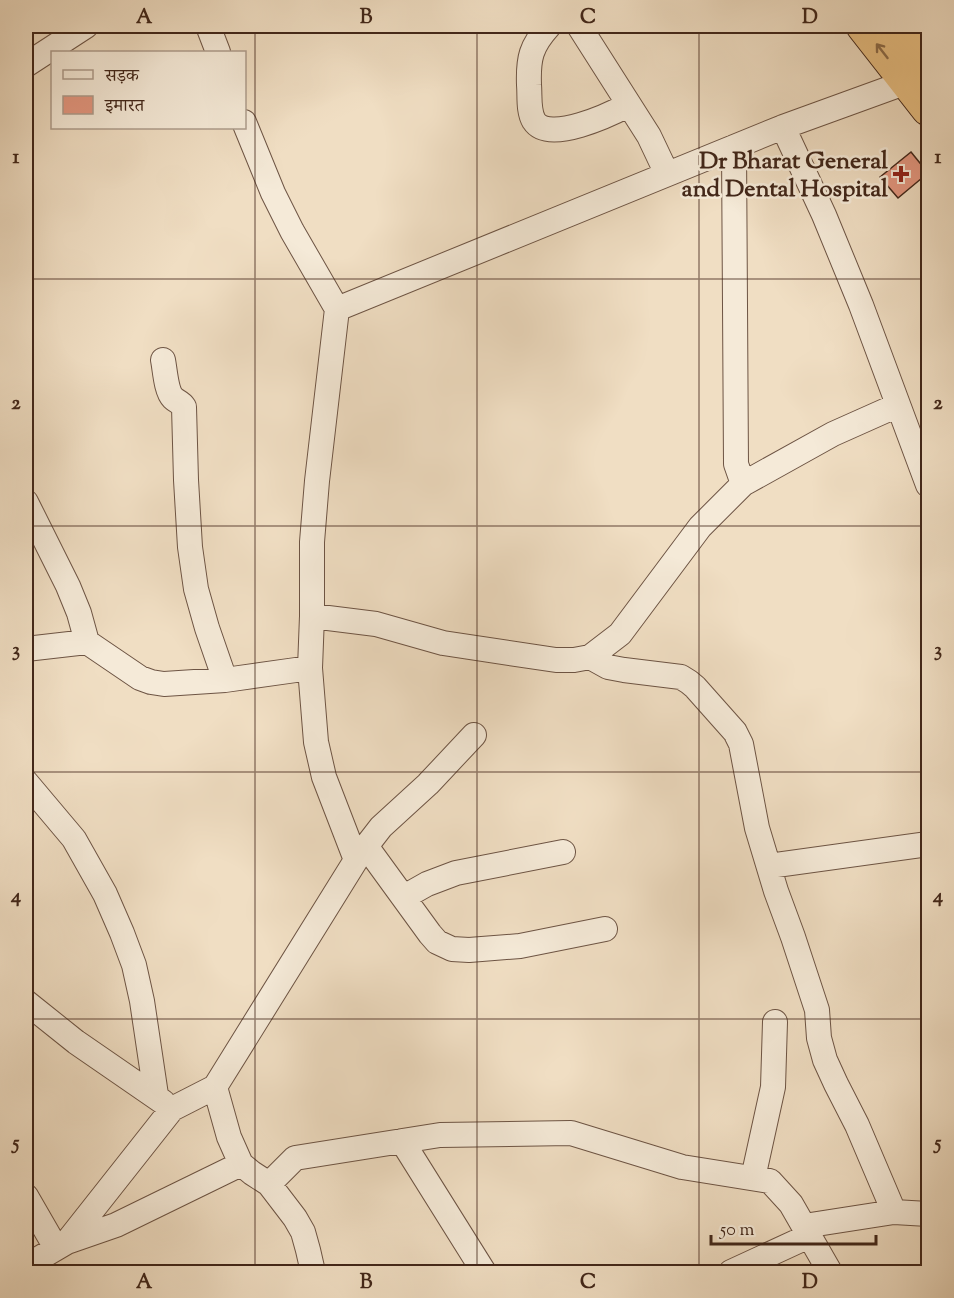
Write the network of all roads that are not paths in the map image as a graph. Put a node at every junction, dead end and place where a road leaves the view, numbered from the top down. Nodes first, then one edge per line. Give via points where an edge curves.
1 (86, 26) edge
2 (208, 26) edge
3 (549, 26) edge
4 (579, 26) edge
5 (862, 26) edge
6 (898, 26) edge
7 (218, 51) edge
8 (26, 65) edge
9 (917, 74) edge
10 (628, 105) junction
11 (928, 109) edge
12 (246, 127) edge
13 (783, 127) junction
14 (734, 147) junction
15 (667, 174) junction
16 (337, 309) junction
17 (163, 360) dead end
18 (898, 405) junction
19 (920, 437) edge
20 (743, 484) junction
21 (928, 484) edge
22 (26, 502) edge
23 (312, 616) junction
24 (87, 642) junction
25 (26, 649) edge
26 (590, 657) junction
27 (310, 668) junction
28 (225, 680) junction
29 (474, 735) dead end
30 (26, 782) edge
31 (928, 844) edge
32 (563, 852) dead end
33 (361, 853) junction
34 (769, 866) junction
35 (404, 897) junction
36 (605, 929) dead end
37 (26, 1002) edge
38 (775, 1022) dead end
39 (215, 1087) junction
40 (164, 1102) junction
41 (402, 1141) junction
42 (241, 1164) junction
43 (753, 1178) junction
44 (269, 1184) junction
45 (26, 1196) edge
46 (894, 1212) junction
47 (928, 1214) edge
48 (807, 1231) junction
49 (62, 1245) junction
50 (26, 1266) edge
51 (313, 1272) edge
52 (484, 1272) edge
53 (731, 1272) edge
54 (830, 1272) edge

1 - 8 street
2 - 7 street
3 - 10 street via 539,36 530,58 530,107 538,125 562,130 609,116
4 - 10 street
9 -> 5 highway
6 - 9 highway
9 - 11 highway
9 - 13 street
10 - 15 street via 649,136
12 - 16 street via 287,222
13 - 14 street
13 - 18 street via 824,215
14 - 15 street
14 - 20 street via 736,464
15 - 16 street
16 - 23 street via 312,542
17 - 28 street via 169,392 184,407 190,547 196,589
18 - 19 street
18 - 20 street via 833,434
19 - 21 street
20 - 26 street via 700,527 620,634
22 - 24 street via 70,592
23 - 26 street via 376,624 443,643 556,660
23 - 27 street
24 - 25 street
24 - 28 street via 151,682
26 - 34 street via 608,667 681,677 735,732
27 - 28 street
27 - 33 street via 316,742 324,777
29 - 33 street via 381,827
30 - 40 street via 74,839 122,933 134,965
31 - 34 street
32 - 35 street via 456,873
33 - 35 street
33 - 39 street
34 - 46 street via 817,1010 825,1060
35 - 36 street via 437,942 452,949 520,946
37 - 40 street via 76,1042
38 - 43 street via 773,1087
39 - 40 street
39 - 42 street
40 - 49 street
41 - 43 street via 440,1135 571,1133 682,1167
41 - 44 street via 295,1158
41 - 52 street
42 - 44 street
42 - 49 street via 116,1225
43 - 48 street via 770,1181 791,1204
44 - 51 street via 303,1232
45 - 49 street
46 - 47 street
46 - 48 street
48 - 53 street
48 - 54 street
49 - 50 street

